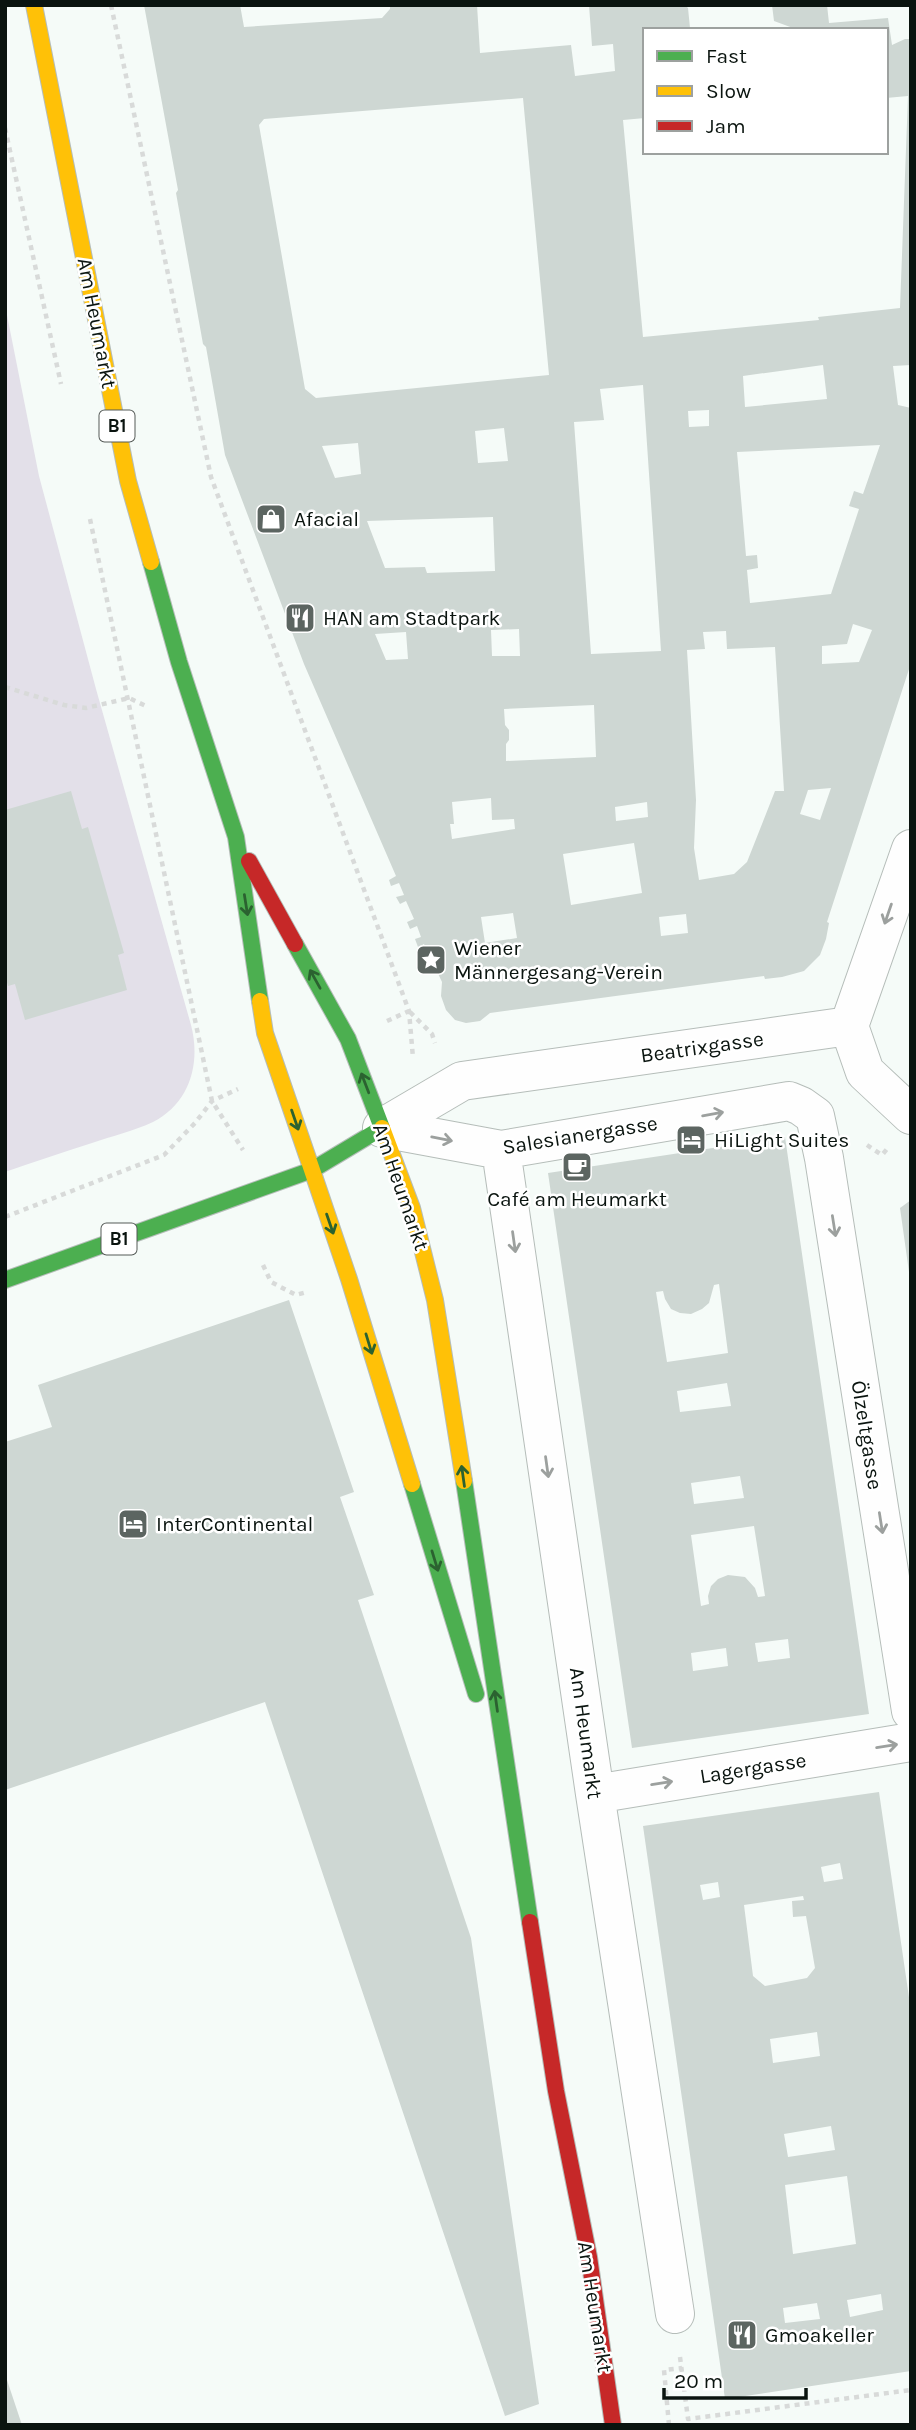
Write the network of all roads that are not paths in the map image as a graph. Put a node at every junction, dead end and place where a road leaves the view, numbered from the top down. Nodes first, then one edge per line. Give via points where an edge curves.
1 (34, 5) edge
2 (236, 837) junction
3 (911, 849) edge
4 (849, 1026) junction
5 (911, 1115) edge
6 (382, 1128) junction
7 (501, 1150) junction
8 (824, 1158) joint
9 (312, 1170) junction
10 (5, 1280) edge
11 (911, 1711) edge
12 (911, 1742) edge
13 (595, 1794) junction
14 (513, 1816) junction
15 (675, 2314) road end
16 (613, 2425) edge

1 - 2 street, Am Heumarkt / B1 via 128,481 179,662
6 -> 2 street, Am Heumarkt / B1 via 348,1039
2 -> 9 street, Am Heumarkt / B1 via 265,1032
3 -> 4 street
4 - 5 street via 865,1072
4 - 6 street, Beatrixgasse via 462,1081
6 -> 7 street, Salesianergasse
6 - 9 street, B1
14 -> 6 street, Am Heumarkt via 435,1300 412,1208
7 -> 8 street, Salesianergasse via 789,1101 815,1116
7 -> 13 street, Am Heumarkt
8 -> 11 street, Ölzeltgasse
9 - 10 street, B1
9 -> 14 street, Am Heumarkt
13 -> 12 street, Lagergasse
13 - 15 street, Am Heumarkt
14 - 16 street, Am Heumarkt

